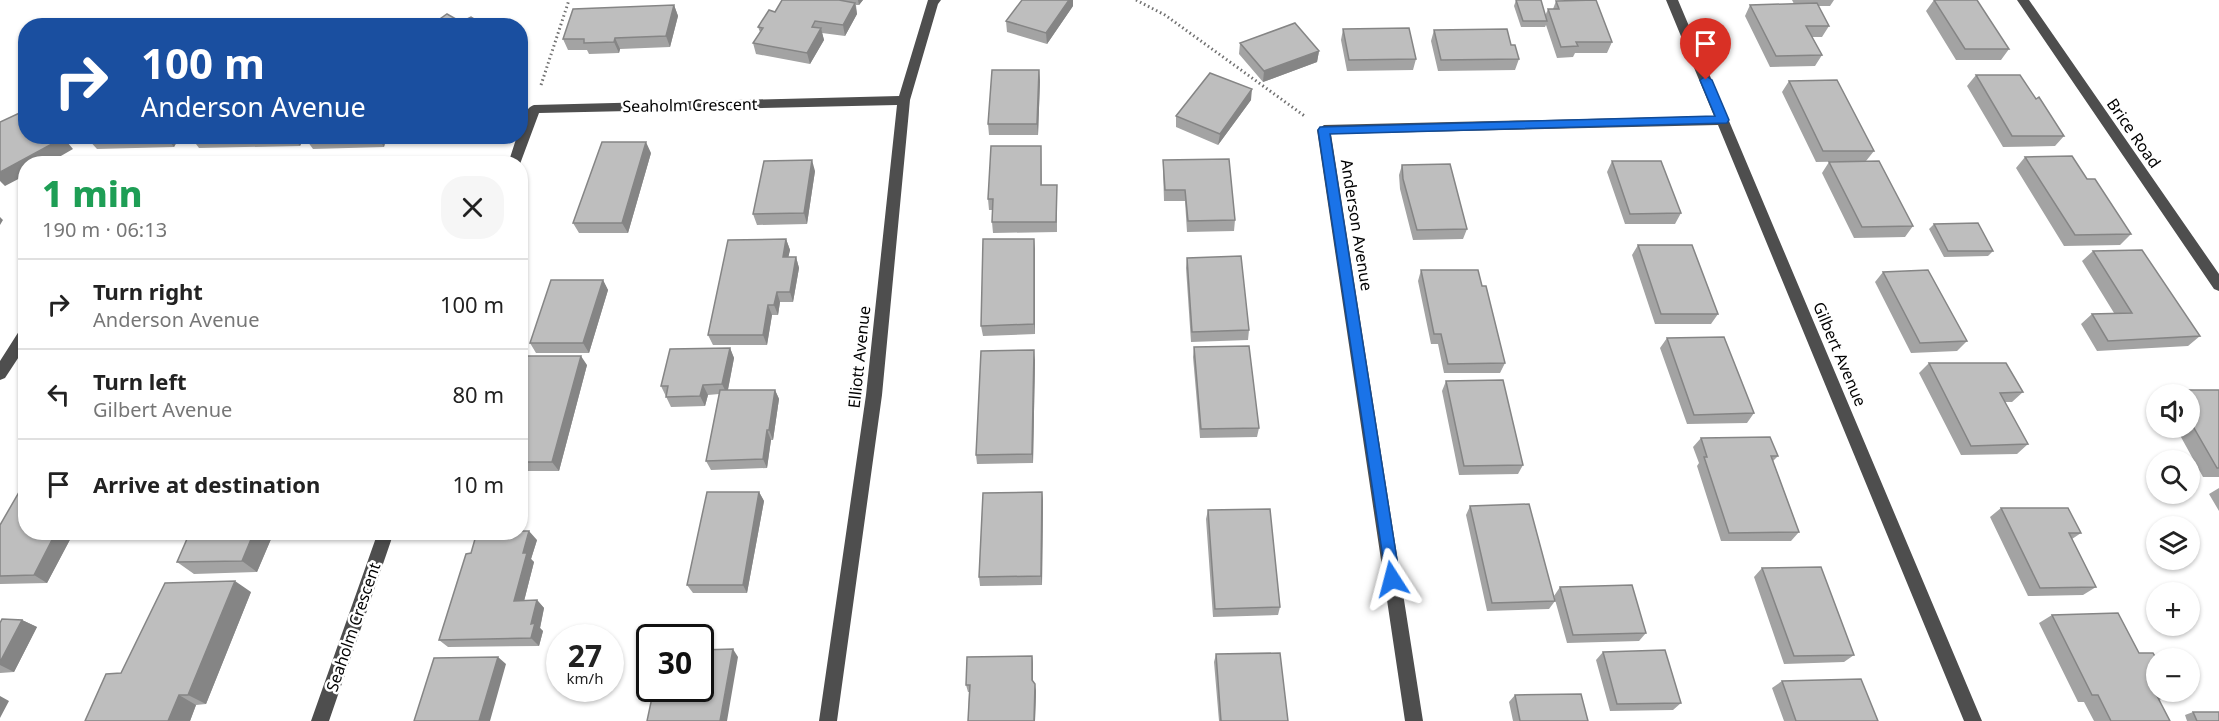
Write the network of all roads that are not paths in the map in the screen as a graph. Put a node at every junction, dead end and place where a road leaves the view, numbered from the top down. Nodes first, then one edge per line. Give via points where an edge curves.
1 (935, 0) edge
2 (1672, 0) edge
3 (2023, 0) edge
4 (904, 100) junction
5 (1723, 120) junction
6 (528, 126) edge
7 (2219, 285) edge
8 (18, 345) edge
9 (0, 374) edge
10 (383, 540) edge
11 (321, 721) edge
12 (828, 721) edge
13 (1414, 721) edge
14 (1973, 721) edge

1 - 4 street, Elliott Avenue
2 - 5 street, Gilbert Avenue
3 - 7 street, Brice Road
4 - 6 street, Seaholm Crescent via 534,109
4 - 12 street, Elliott Avenue via 874,395
5 - 13 street, Anderson Avenue via 1324,130
5 - 14 street, Gilbert Avenue
8 - 9 street
10 - 11 street, Seaholm Crescent

